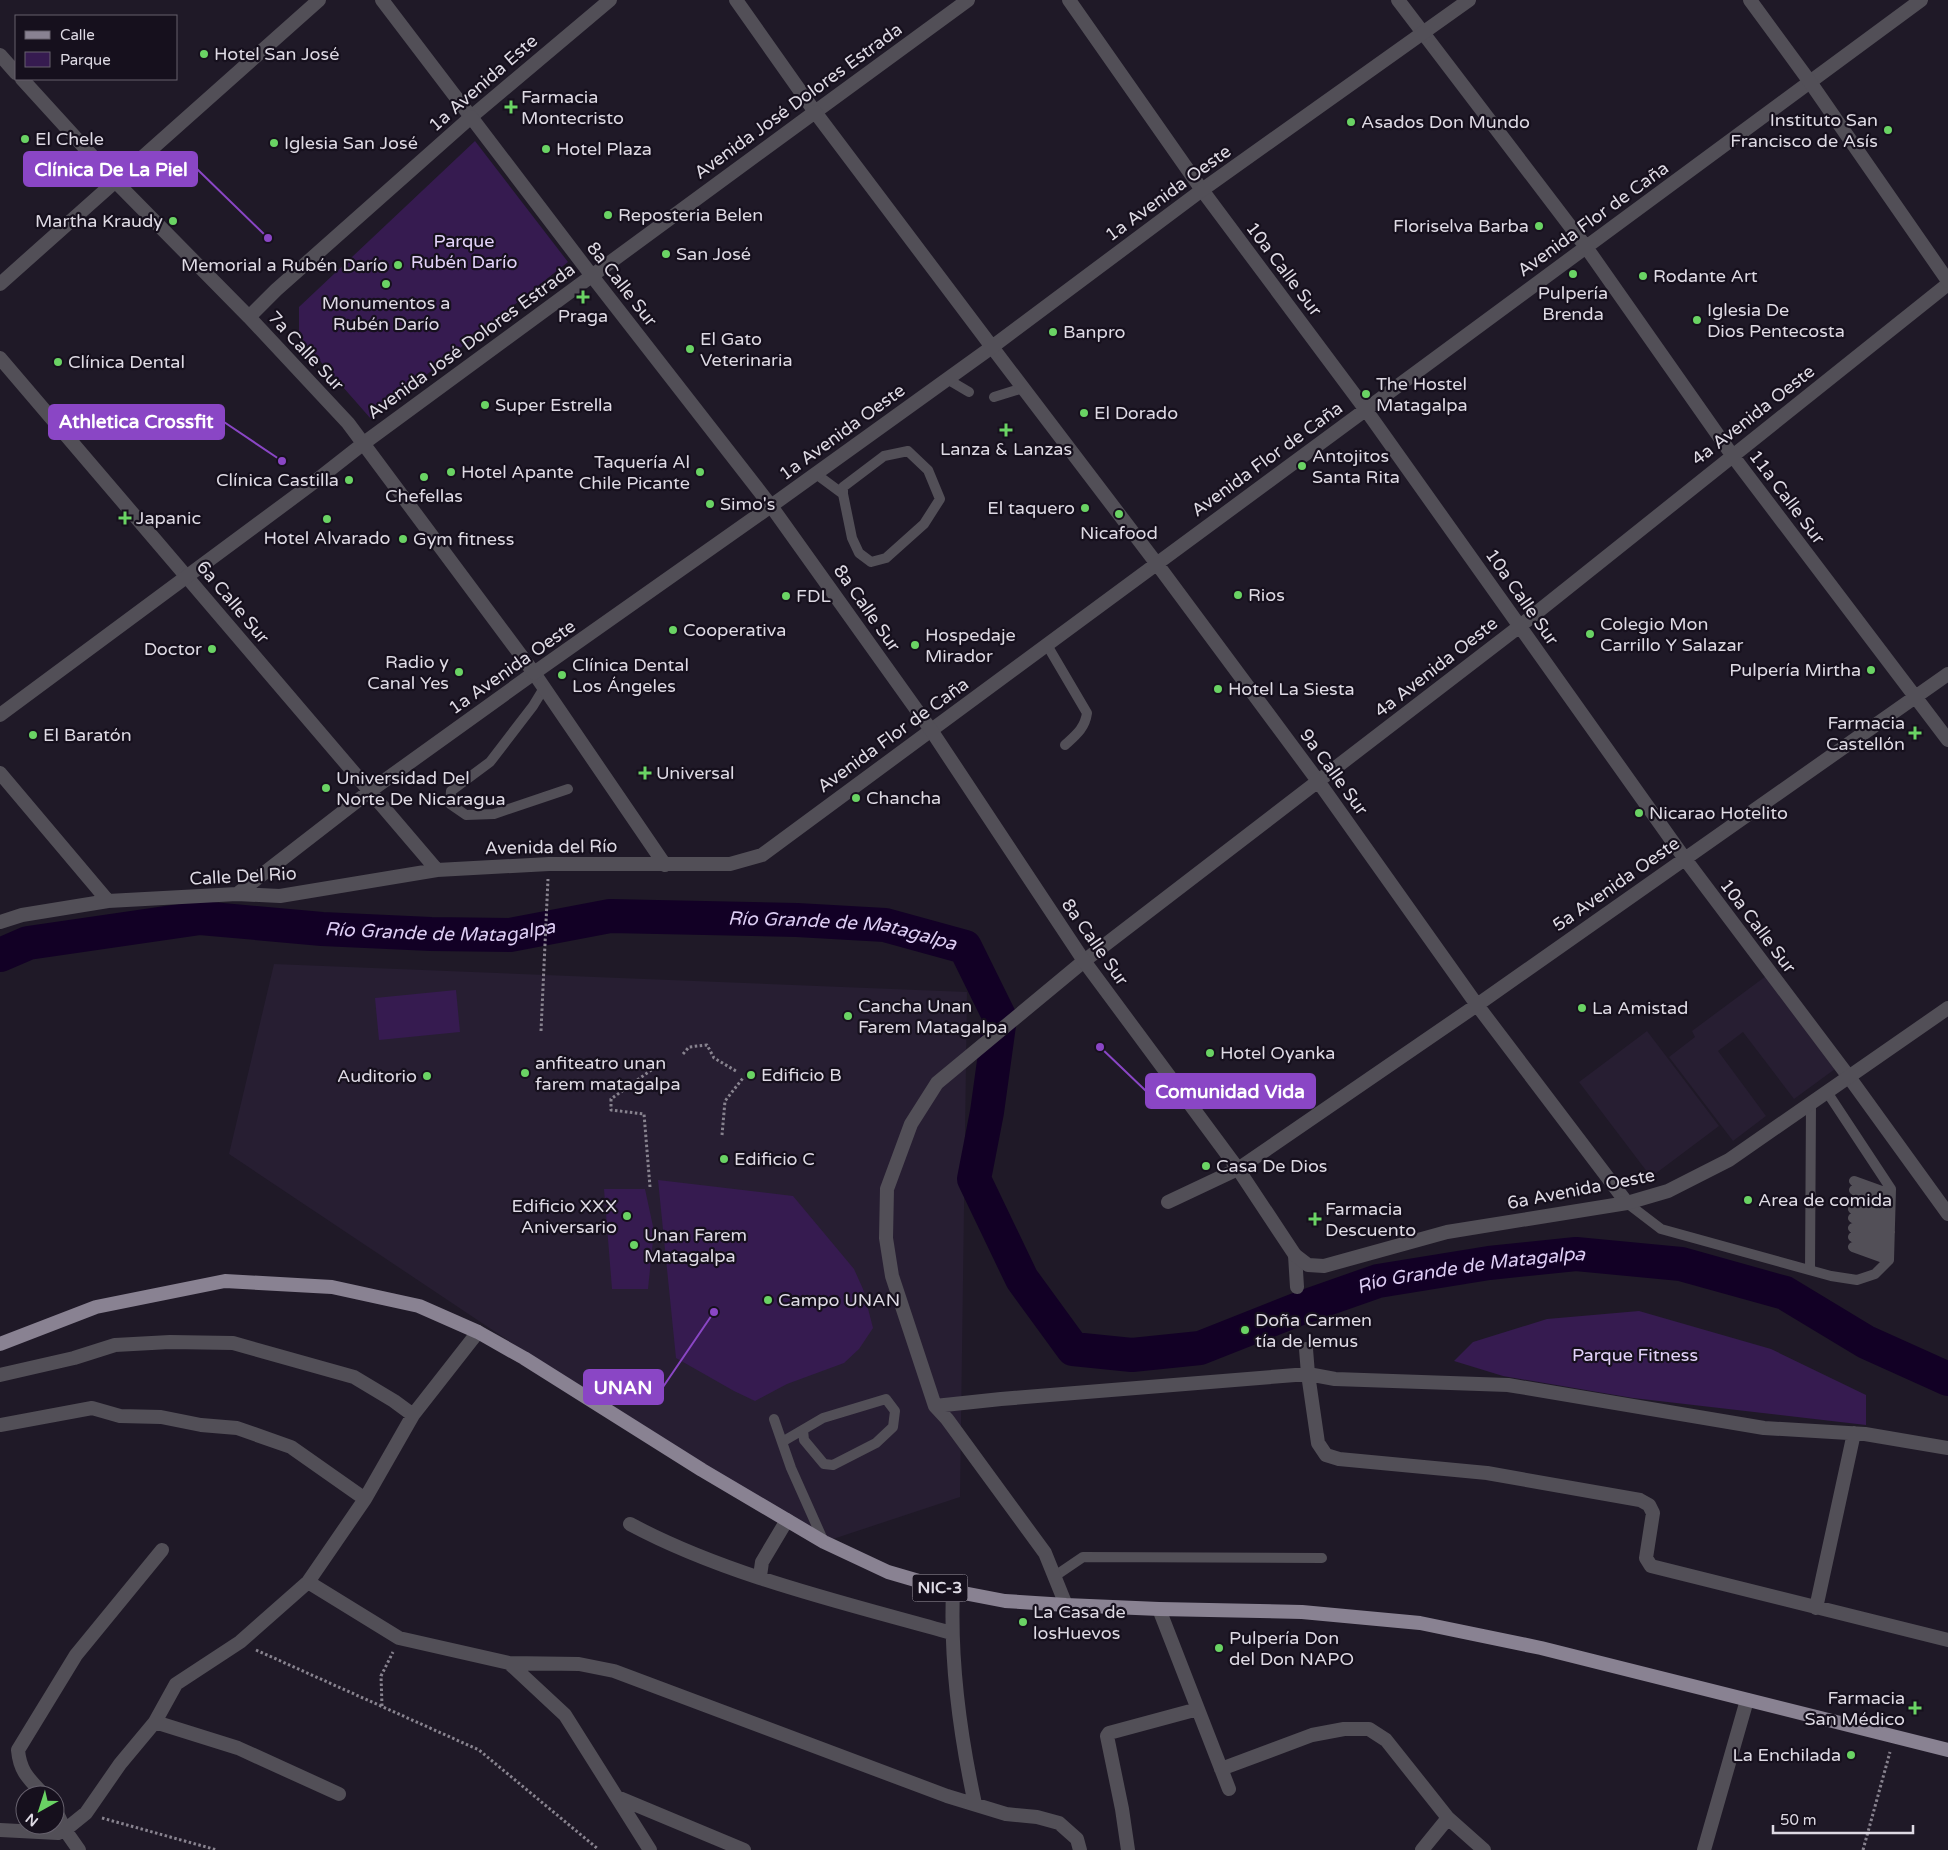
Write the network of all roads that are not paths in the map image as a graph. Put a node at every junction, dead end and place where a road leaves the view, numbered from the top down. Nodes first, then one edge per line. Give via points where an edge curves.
1 (320, 0) edge
2 (382, 0) edge
3 (610, 0) edge
4 (736, 0) edge
5 (968, 0) edge
6 (1069, 0) edge
7 (1398, 0) edge
8 (1469, 0) edge
9 (1750, 0) edge
10 (1922, 0) edge
11 (1423, 33) junction
12 (0, 55) edge
13 (15, 72) edge
14 (23, 80) edge
15 (1810, 82) junction
16 (815, 112) junction
17 (471, 117) junction
18 (115, 181) junction
19 (1202, 190) junction
20 (1586, 247) junction
21 (592, 276) junction
22 (1948, 283) edge
23 (0, 284) edge
24 (249, 317) junction
25 (992, 347) junction
26 (0, 358) edge
27 (947, 379) junction
28 (1023, 388) junction
29 (969, 392) dead end
30 (994, 397) dead end
31 (1366, 410) junction
32 (364, 443) junction
33 (1732, 455) junction
34 (816, 474) junction
35 (843, 494) junction
36 (771, 506) junction
37 (1156, 564) junction
38 (187, 577) junction
39 (1520, 626) junction
40 (1046, 645) junction
41 (534, 673) junction
42 (1948, 674) edge
43 (544, 688) junction
44 (1915, 697) junction
45 (0, 715) edge
46 (931, 730) junction
47 (1948, 740) edge
48 (1065, 745) dead end
49 (0, 773) edge
50 (1318, 782) junction
51 (568, 789) dead end
52 (370, 791) junction
53 (1685, 859) junction
54 (665, 865) junction
55 (437, 870) junction
56 (236, 894) junction
57 (108, 901) junction
58 (0, 922) edge
59 (1084, 961) junction
60 (1477, 1005) junction
61 (1948, 1008) edge
62 (1849, 1077) junction
63 (1827, 1092) junction
64 (1811, 1103) junction
65 (1238, 1169) junction
66 (1168, 1202) dead end
67 (1627, 1203) junction
68 (1853, 1213) junction
69 (1948, 1214) edge
70 (1890, 1227) junction
71 (1295, 1256) junction
72 (1810, 1270) junction
73 (1297, 1287) dead end
74 (478, 1332) junction
75 (0, 1344) edge
76 (1306, 1348) dead end
77 (1308, 1374) junction
78 (0, 1375) edge
79 (935, 1406) junction
80 (413, 1415) junction
81 (774, 1419) dead end
82 (0, 1425) edge
83 (803, 1430) junction
84 (1854, 1433) junction
85 (782, 1442) junction
86 (1948, 1448) edge
87 (365, 1498) junction
88 (787, 1520) junction
89 (630, 1524) dead end
90 (824, 1542) junction
91 (162, 1550) dead end
92 (1322, 1558) dead end
93 (760, 1576) junction
94 (1055, 1576) junction
95 (308, 1582) junction
96 (953, 1591) junction
97 (1066, 1605) junction
98 (1816, 1608) junction
99 (1160, 1609) junction
100 (951, 1633) junction
101 (1948, 1640) edge
102 (509, 1663) junction
103 (1747, 1700) junction
104 (1198, 1709) junction
105 (155, 1722) junction
106 (1948, 1750) edge
107 (1221, 1769) junction
108 (34, 1785) edge
109 (1229, 1789) dead end
110 (339, 1794) dead end
111 (617, 1797) junction
112 (975, 1804) junction
113 (1448, 1818) junction
114 (0, 1830) edge
115 (65, 1830) joint
116 (15, 1831) edge
117 (79, 1850) edge
118 (650, 1850) edge
119 (744, 1850) edge
120 (1080, 1850) edge
121 (1128, 1850) edge
122 (1422, 1850) edge
123 (1484, 1850) edge
124 (1704, 1850) edge

1 - 18 street
2 - 17 street, 8a Calle Sur
3 - 17 street, 1a Avenida Este
4 - 16 street, 9a Calle Sur
5 - 16 street, Avenida José Dolores Estrada
6 - 19 street, 10a Calle Sur
7 - 11 street
8 - 11 street, 1a Avenida Oeste
9 - 15 street
10 - 15 street, Avenida Flor de Caña
11 - 19 street, 1a Avenida Oeste
11 - 20 street, 11a Calle Sur
12 - 13 street
14 - 18 street, 7a Calle Sur
15 - 20 street, Avenida Flor de Caña
15 - 22 street
16 - 21 street, Avenida José Dolores Estrada
16 - 25 street, 9a Calle Sur
17 - 21 street, 8a Calle Sur
17 - 24 street, 1a Avenida Este
18 - 23 street
18 - 24 street, 7a Calle Sur
19 - 25 street, 1a Avenida Oeste
19 - 31 street, 10a Calle Sur
20 - 31 street, Avenida Flor de Caña
20 - 33 street, 11a Calle Sur
21 - 32 street, Avenida José Dolores Estrada
21 - 36 street, 8a Calle Sur
22 - 33 street, 4a Avenida Oeste
24 - 32 street, 7a Calle Sur
25 - 27 street, 1a Avenida Oeste
25 - 28 street, 9a Calle Sur
26 - 38 street, 6a Calle Sur
27 - 29 lane
27 - 34 street, 1a Avenida Oeste
28 - 30 lane
28 - 37 street, 9a Calle Sur
31 - 37 street, Avenida Flor de Caña
31 - 39 street, 10a Calle Sur
32 - 38 street, Avenida José Dolores Estrada
32 - 41 street, 7a Calle Sur
33 - 39 street, 4a Avenida Oeste
33 - 44 street, 11a Calle Sur
34 - 35 lane
34 - 36 street, 1a Avenida Oeste
35 - 35 lane via 843,487 884,456 908,451 928,470 940,499 924,524 886,558 871,562 859,553 852,538
36 - 41 street, 1a Avenida Oeste
36 - 46 street, 8a Calle Sur
37 - 40 street, Avenida Flor de Caña
37 - 50 street, 9a Calle Sur
38 - 45 street, Avenida José Dolores Estrada
38 - 52 street, 6a Calle Sur
39 - 50 street, 4a Avenida Oeste
39 - 53 street, 10a Calle Sur
40 - 46 street, Avenida Flor de Caña
40 - 48 lane via 1087,713 1080,732
41 - 43 street, 7a Calle Sur
41 - 52 street, 1a Avenida Oeste
42 - 44 street, 5a Avenida Oeste
43 - 51 lane via 534,706 490,762 451,791 450,804 466,815 494,814
43 - 54 street, 7a Calle Sur
44 - 47 street, 11a Calle Sur
44 - 53 street, 5a Avenida Oeste
46 - 54 street, Avenida Flor de Caña via 762,855 730,864
46 - 59 street, 8a Calle Sur
49 - 57 street
50 - 59 street, 4a Avenida Oeste
50 - 60 street, 9a Calle Sur
52 - 55 street, 6a Calle Sur
52 - 56 street, 1a Avenida Oeste
53 - 60 street, 5a Avenida Oeste
53 - 62 street, 10a Calle Sur
54 - 55 street, Avenida del Río via 549,864
55 - 56 street, Calle Del Rio via 280,896
56 - 57 street, Calle Del Rio
57 - 58 street via 22,915
59 - 65 street, 8a Calle Sur
59 - 79 street, 4a Avenida Oeste via 937,1083 911,1124 887,1189 886,1228 892,1276
60 - 65 street, 5a Avenida Oeste
60 - 67 street, 9a Calle Sur
61 - 62 street, 6a Avenida Oeste
62 - 63 street, 6a Avenida Oeste
62 - 69 street, 10a Calle Sur
63 - 64 street, 6a Avenida Oeste
63 - 70 lane via 1890,1189
64 - 67 street, 6a Avenida Oeste via 1729,1160 1668,1191
64 - 72 lane
65 - 66 street, 5a Avenida Oeste
65 - 71 street, 8a Calle Sur
67 - 71 street, 6a Avenida Oeste via 1447,1232 1324,1266 1308,1265
67 - 72 lane via 1661,1229
68 - 70 lane
68 - 70 lane
68 - 70 lane
68 - 70 lane
70 - 72 lane via 1875,1274 1857,1280
71 - 73 street
74 - 75 main road, NIC-3 via 419,1306 332,1287 225,1281 96,1307
74 - 80 street
74 - 88 main road, NIC-3
76 - 77 street
77 - 79 street
77 - 84 street via 1355,1380 1508,1385 1764,1428
77 - 98 street via 1318,1443 1326,1455 1487,1473 1640,1500 1649,1505 1652,1513 1646,1558 1651,1566
78 - 80 street via 115,1345 232,1343 354,1377
79 - 94 street via 1045,1553
80 - 87 street
81 - 85 lane
82 - 87 street via 92,1408 120,1416 161,1417 237,1428 291,1447
83 - 83 lane via 823,1418 886,1399 895,1411 893,1427 876,1443 833,1465 824,1464 804,1440
83 - 85 lane
84 - 86 street
84 - 98 street
85 - 90 lane
87 - 95 street
88 - 90 main road, NIC-3
88 - 93 street via 762,1562
89 - 93 street via 702,1557
90 - 96 main road, NIC-3 via 888,1572
91 - 108 street via 76,1655 18,1750 19,1764
92 - 94 lane via 1083,1557
93 - 100 street
94 - 97 street
95 - 102 street via 399,1638
95 - 105 street via 240,1642 176,1684
96 - 97 main road, NIC-3 via 1005,1601
96 - 100 street
97 - 99 main road, NIC-3
98 - 101 street
99 - 103 main road, NIC-3 via 1302,1612 1420,1623 1541,1648
99 - 104 street
100 - 112 street via 965,1757
102 - 111 street via 565,1715
102 - 112 street via 579,1664 614,1671
103 - 106 main road, NIC-3
103 - 124 street
104 - 107 street
104 - 121 street via 1107,1736
105 - 110 street via 238,1748
105 - 115 street via 120,1764 86,1813
107 - 109 street
107 - 113 street via 1312,1735 1344,1728 1369,1728 1386,1740
111 - 118 street
111 - 119 street
112 - 120 street via 1006,1814 1059,1823 1077,1839
113 - 122 street
113 - 123 street
114 - 116 street
115 - 117 street

